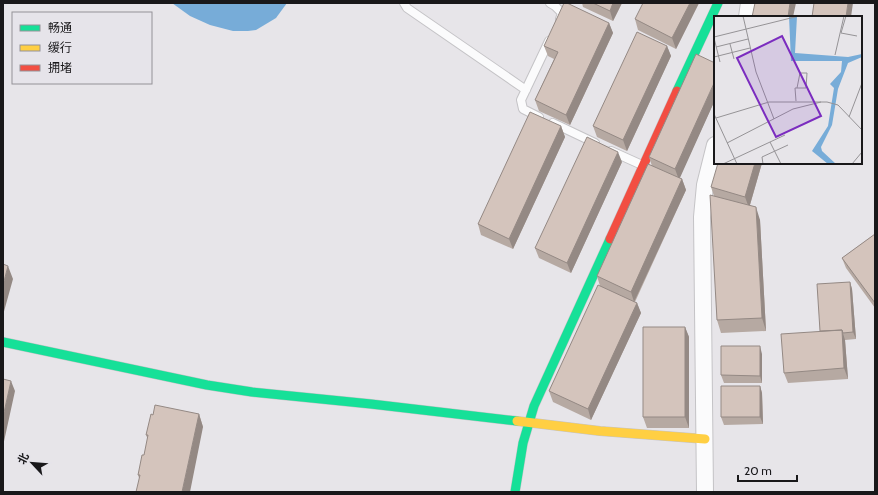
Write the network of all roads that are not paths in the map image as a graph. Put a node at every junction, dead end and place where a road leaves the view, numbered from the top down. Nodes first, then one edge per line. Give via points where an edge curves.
1 (404, 3) edge
2 (550, 3) edge
3 (718, 3) edge
4 (749, 3) edge
5 (747, 16) edge
6 (526, 90) junction
7 (714, 149) edge
8 (643, 166) junction
9 (3, 342) edge
10 (529, 422) junction
11 (705, 439) junction
12 (515, 492) edge
13 (705, 492) edge

1 - 6 lane via 407,8
2 - 6 lane via 562,13
3 - 8 street
4 - 5 street
6 - 8 lane via 521,100 523,109
7 - 11 street via 705,185 702,217
8 - 10 street
9 - 10 street via 207,386
10 - 11 street via 600,431
10 - 12 street
11 - 13 street

